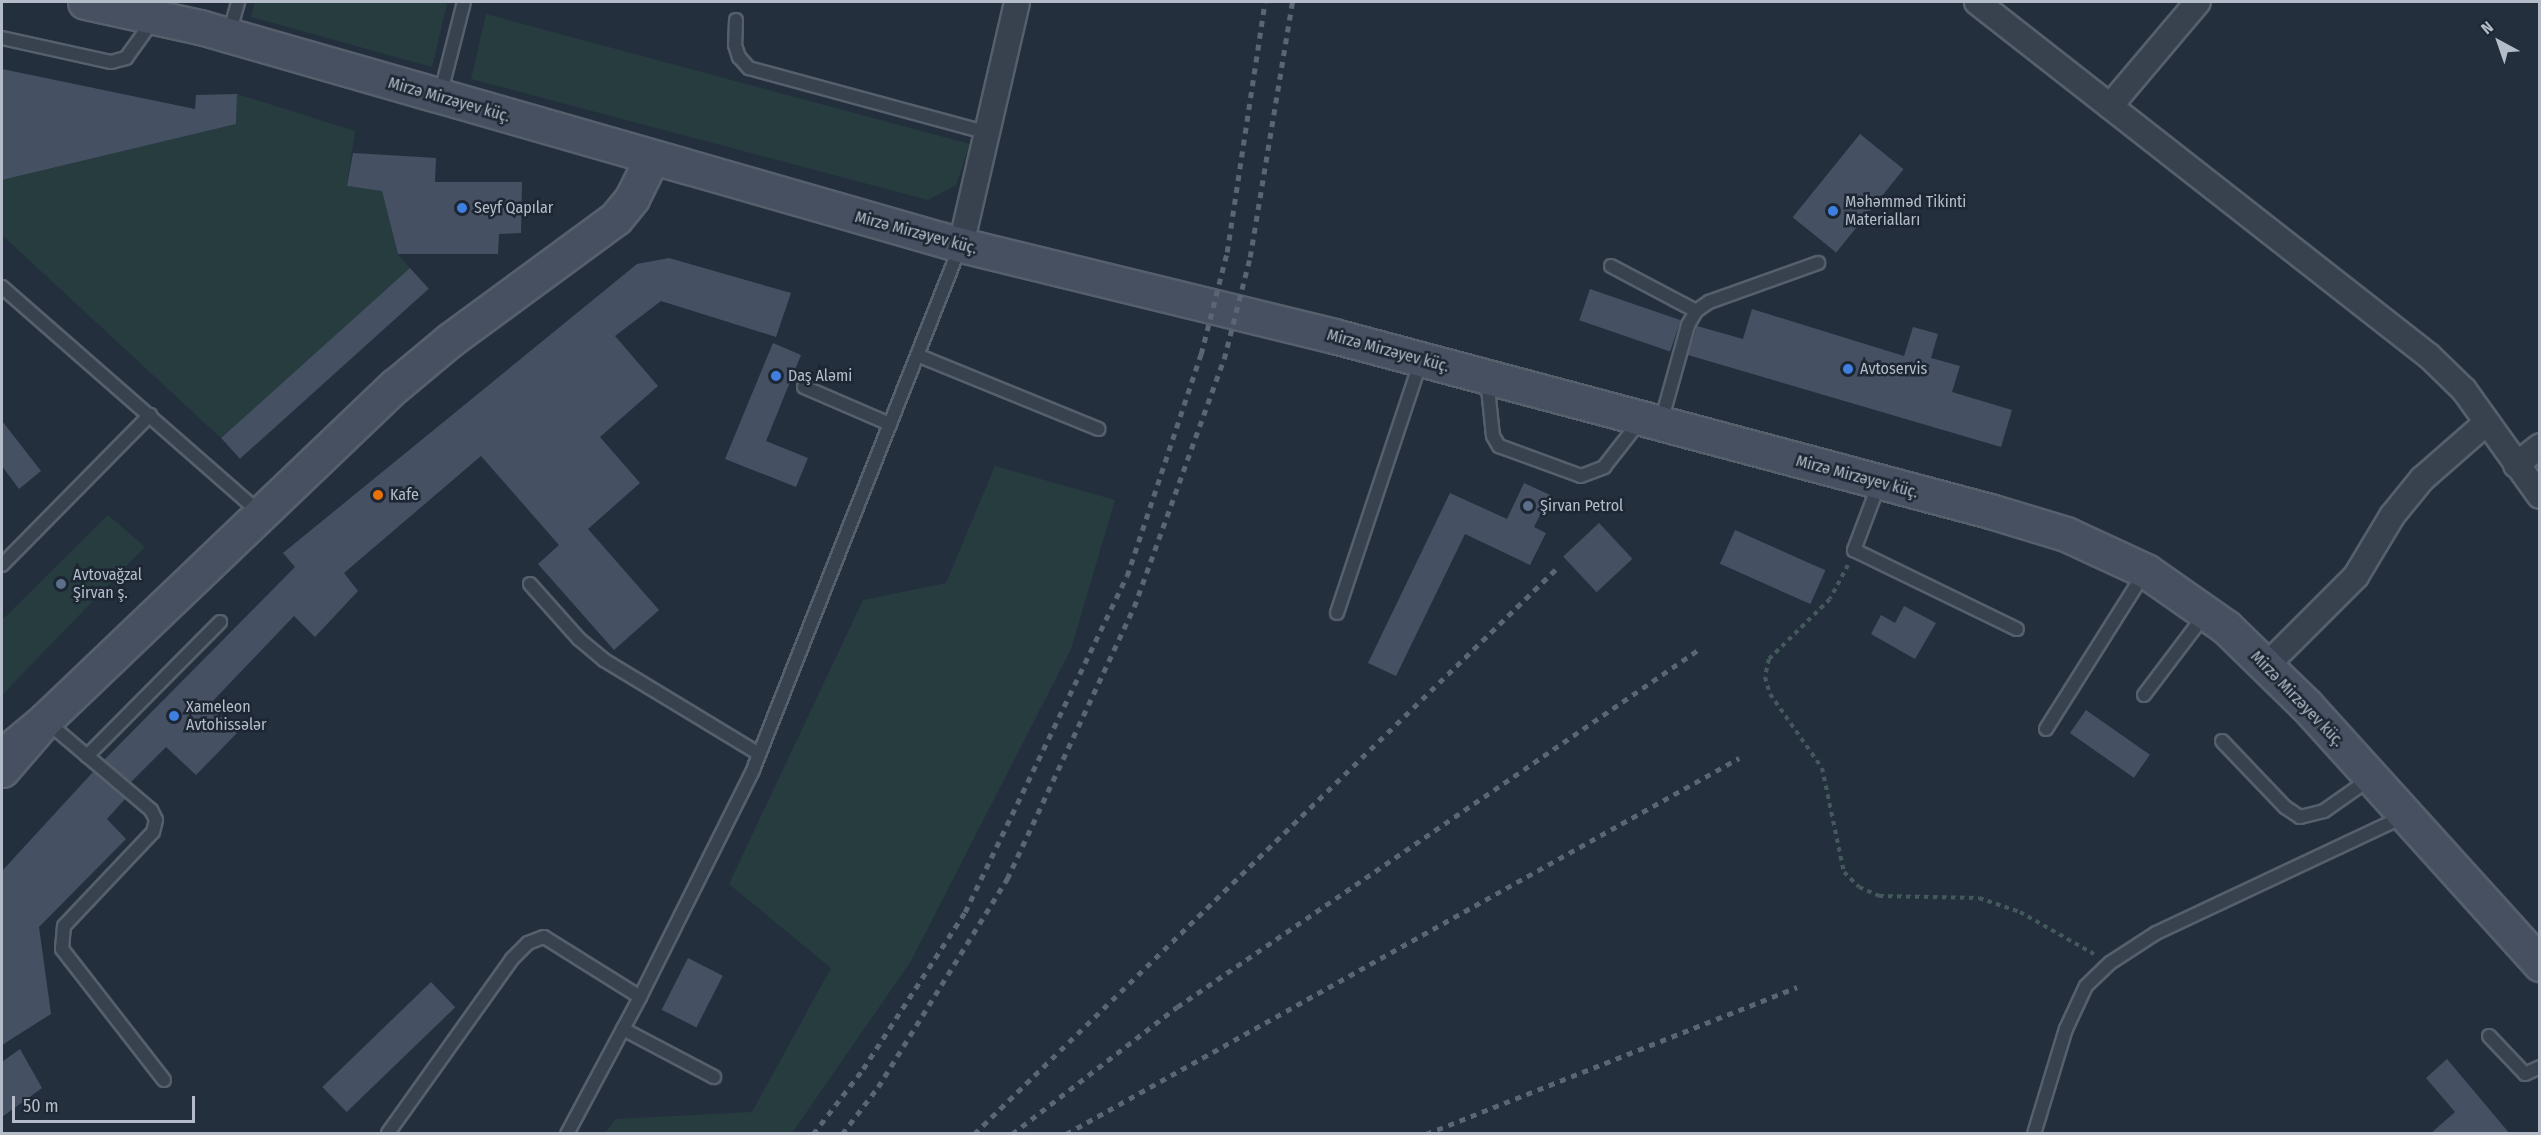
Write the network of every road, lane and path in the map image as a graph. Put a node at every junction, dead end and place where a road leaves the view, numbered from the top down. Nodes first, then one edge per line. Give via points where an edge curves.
1 (85, 2) edge
2 (238, 2) edge
3 (464, 2) edge
4 (1017, 2) edge
5 (1977, 2) edge
6 (2198, 2) edge
7 (155, 17) junction
8 (736, 20) dead end
9 (228, 35) junction
10 (2, 38) edge
11 (440, 97) junction
12 (2110, 106) junction
13 (989, 133) junction
14 (651, 160) junction
15 (961, 245) junction
16 (1818, 264) dead end
17 (1611, 266) dead end
18 (2, 287) edge
19 (1696, 311) junction
20 (917, 355) junction
21 (1422, 360) junction
22 (1487, 377) junction
23 (804, 387) dead end
24 (150, 414) junction
25 (1651, 422) junction
26 (2487, 422) junction
27 (890, 424) junction
28 (1098, 429) dead end
29 (2540, 446) edge
30 (2516, 465) junction
31 (1879, 484) junction
32 (2540, 496) edge
33 (260, 513) junction
34 (1854, 550) junction
35 (2, 565) edge
36 (2146, 571) junction
37 (530, 584) dead end
38 (2207, 612) junction
39 (1337, 613) dead end
40 (220, 622) dead end
41 (2017, 629) dead end
42 (2267, 664) junction
43 (2144, 695) dead end
44 (45, 720) junction
45 (2046, 729) dead end
46 (2222, 741) dead end
47 (759, 754) junction
48 (2, 756) edge
49 (87, 756) junction
50 (2, 770) edge
51 (2372, 778) junction
52 (2406, 815) junction
53 (2110, 963) junction
54 (2540, 964) edge
55 (640, 997) junction
56 (623, 1029) junction
57 (2489, 1036) dead end
58 (2540, 1067) edge
59 (714, 1077) dead end
60 (164, 1080) dead end
61 (388, 1133) edge
62 (567, 1134) edge
63 (2034, 1134) edge

1 - 7 main road, Mirzə Mirzəyev küç.
2 - 9 lane
3 - 11 lane
4 - 13 street
5 - 12 street
6 - 12 street
7 - 9 main road, Mirzə Mirzəyev küç.
7 - 10 lane via 126,58 111,62
8 - 13 lane via 735,45 749,68
9 - 11 main road, Mirzə Mirzəyev küç.
11 - 14 main road, Mirzə Mirzəyev küç.
12 - 26 street via 2429,356 2463,390
13 - 15 street
14 - 15 main road, Mirzə Mirzəyev küç.
14 - 33 main road via 632,198 616,218 450,340
15 - 20 lane
15 - 21 main road, Mirzə Mirzəyev küç.
16 - 19 lane via 1709,302
17 - 19 lane
18 - 24 lane
19 - 25 lane
20 - 27 lane
20 - 28 lane
21 - 22 main road, Mirzə Mirzəyev küç.
21 - 39 lane
22 - 25 main road, Mirzə Mirzəyev küç.
22 - 25 lane via 1493,436 1499,446 1581,476 1604,467
23 - 27 lane
24 - 33 lane
24 - 35 lane
25 - 31 main road, Mirzə Mirzəyev küç.
26 - 30 street
26 - 42 street via 2422,479 2392,516 2356,576
27 - 47 lane
29 - 30 street
30 - 32 street
31 - 34 lane
31 - 36 main road, Mirzə Mirzəyev küç. via 2066,534
33 - 44 main road
34 - 41 lane
34 - 53 path via 1830,599 1769,660 1765,677 1770,694 1822,768 1844,872 1859,887 1879,896 1979,898 2020,912
36 - 38 main road, Mirzə Mirzəyev küç.
36 - 45 lane
37 - 47 lane via 579,639 604,660
38 - 42 main road, Mirzə Mirzəyev küç.
38 - 43 lane
40 - 49 lane
42 - 51 main road, Mirzə Mirzəyev küç.
44 - 48 main road
44 - 49 lane
44 - 50 main road
46 - 51 lane via 2284,807 2300,817 2324,811
47 - 55 lane
49 - 60 lane via 151,810 156,820 153,832 64,926 62,949
51 - 52 main road, Mirzə Mirzəyev küç.
52 - 53 lane via 2156,933
52 - 54 main road, Mirzə Mirzəyev küç.
53 - 63 lane via 2086,986 2066,1029
55 - 56 lane
55 - 61 lane via 544,937 528,944 512,959
56 - 59 lane
56 - 62 lane
57 - 58 lane via 2525,1074

